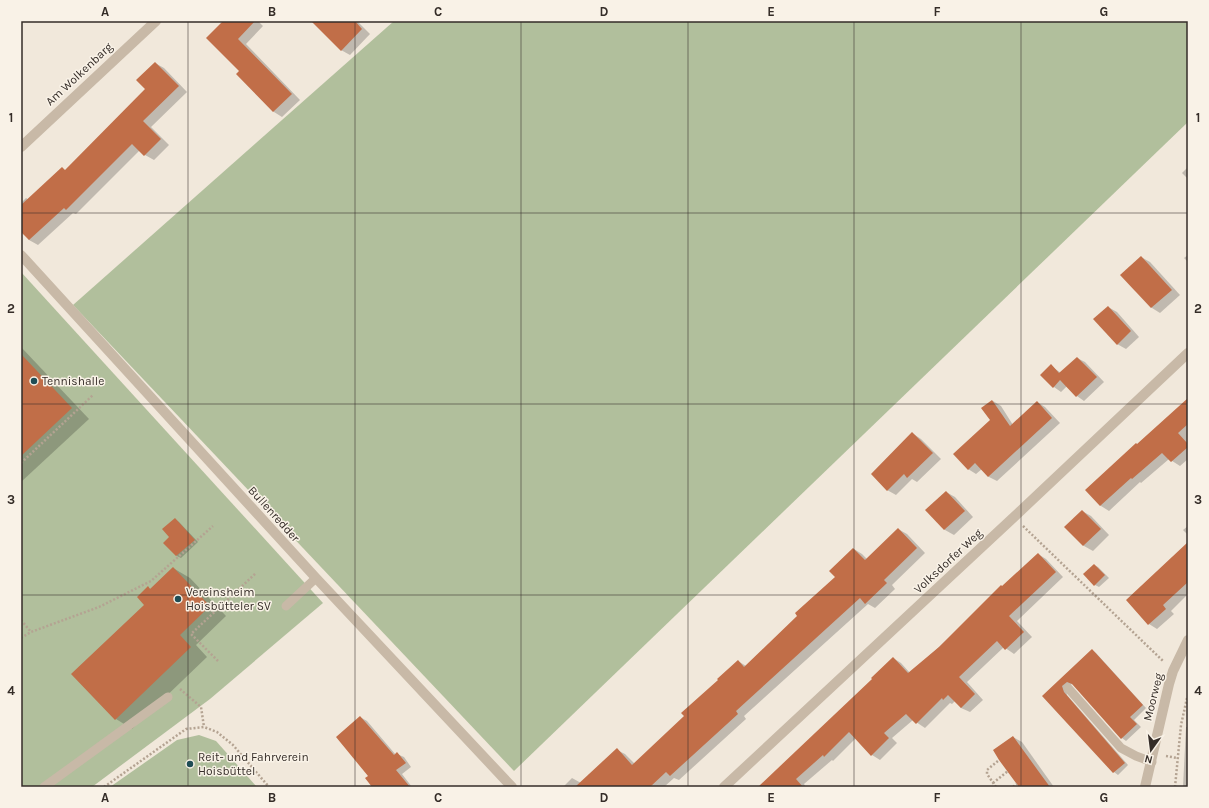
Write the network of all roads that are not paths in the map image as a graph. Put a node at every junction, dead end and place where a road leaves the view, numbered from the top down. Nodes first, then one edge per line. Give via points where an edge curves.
1 (156, 21) edge
2 (21, 147) edge
3 (21, 255) edge
4 (1188, 353) edge
5 (316, 578) junction
6 (286, 606) dead end
7 (1188, 640) edge
8 (1068, 688) dead end
9 (168, 696) dead end
10 (1152, 762) junction
11 (44, 787) edge
12 (512, 787) edge
13 (724, 787) edge
14 (1145, 787) edge

1 - 2 street, Am Wolkenbarg
3 - 5 street, Bullenredder
4 - 13 street, Volksdorfer Weg
5 - 6 lane
5 - 12 street, Bullenredder
7 - 10 street, Moorweg via 1166,693
8 - 10 lane via 1121,748
9 - 11 lane
10 - 14 street, Moorweg

